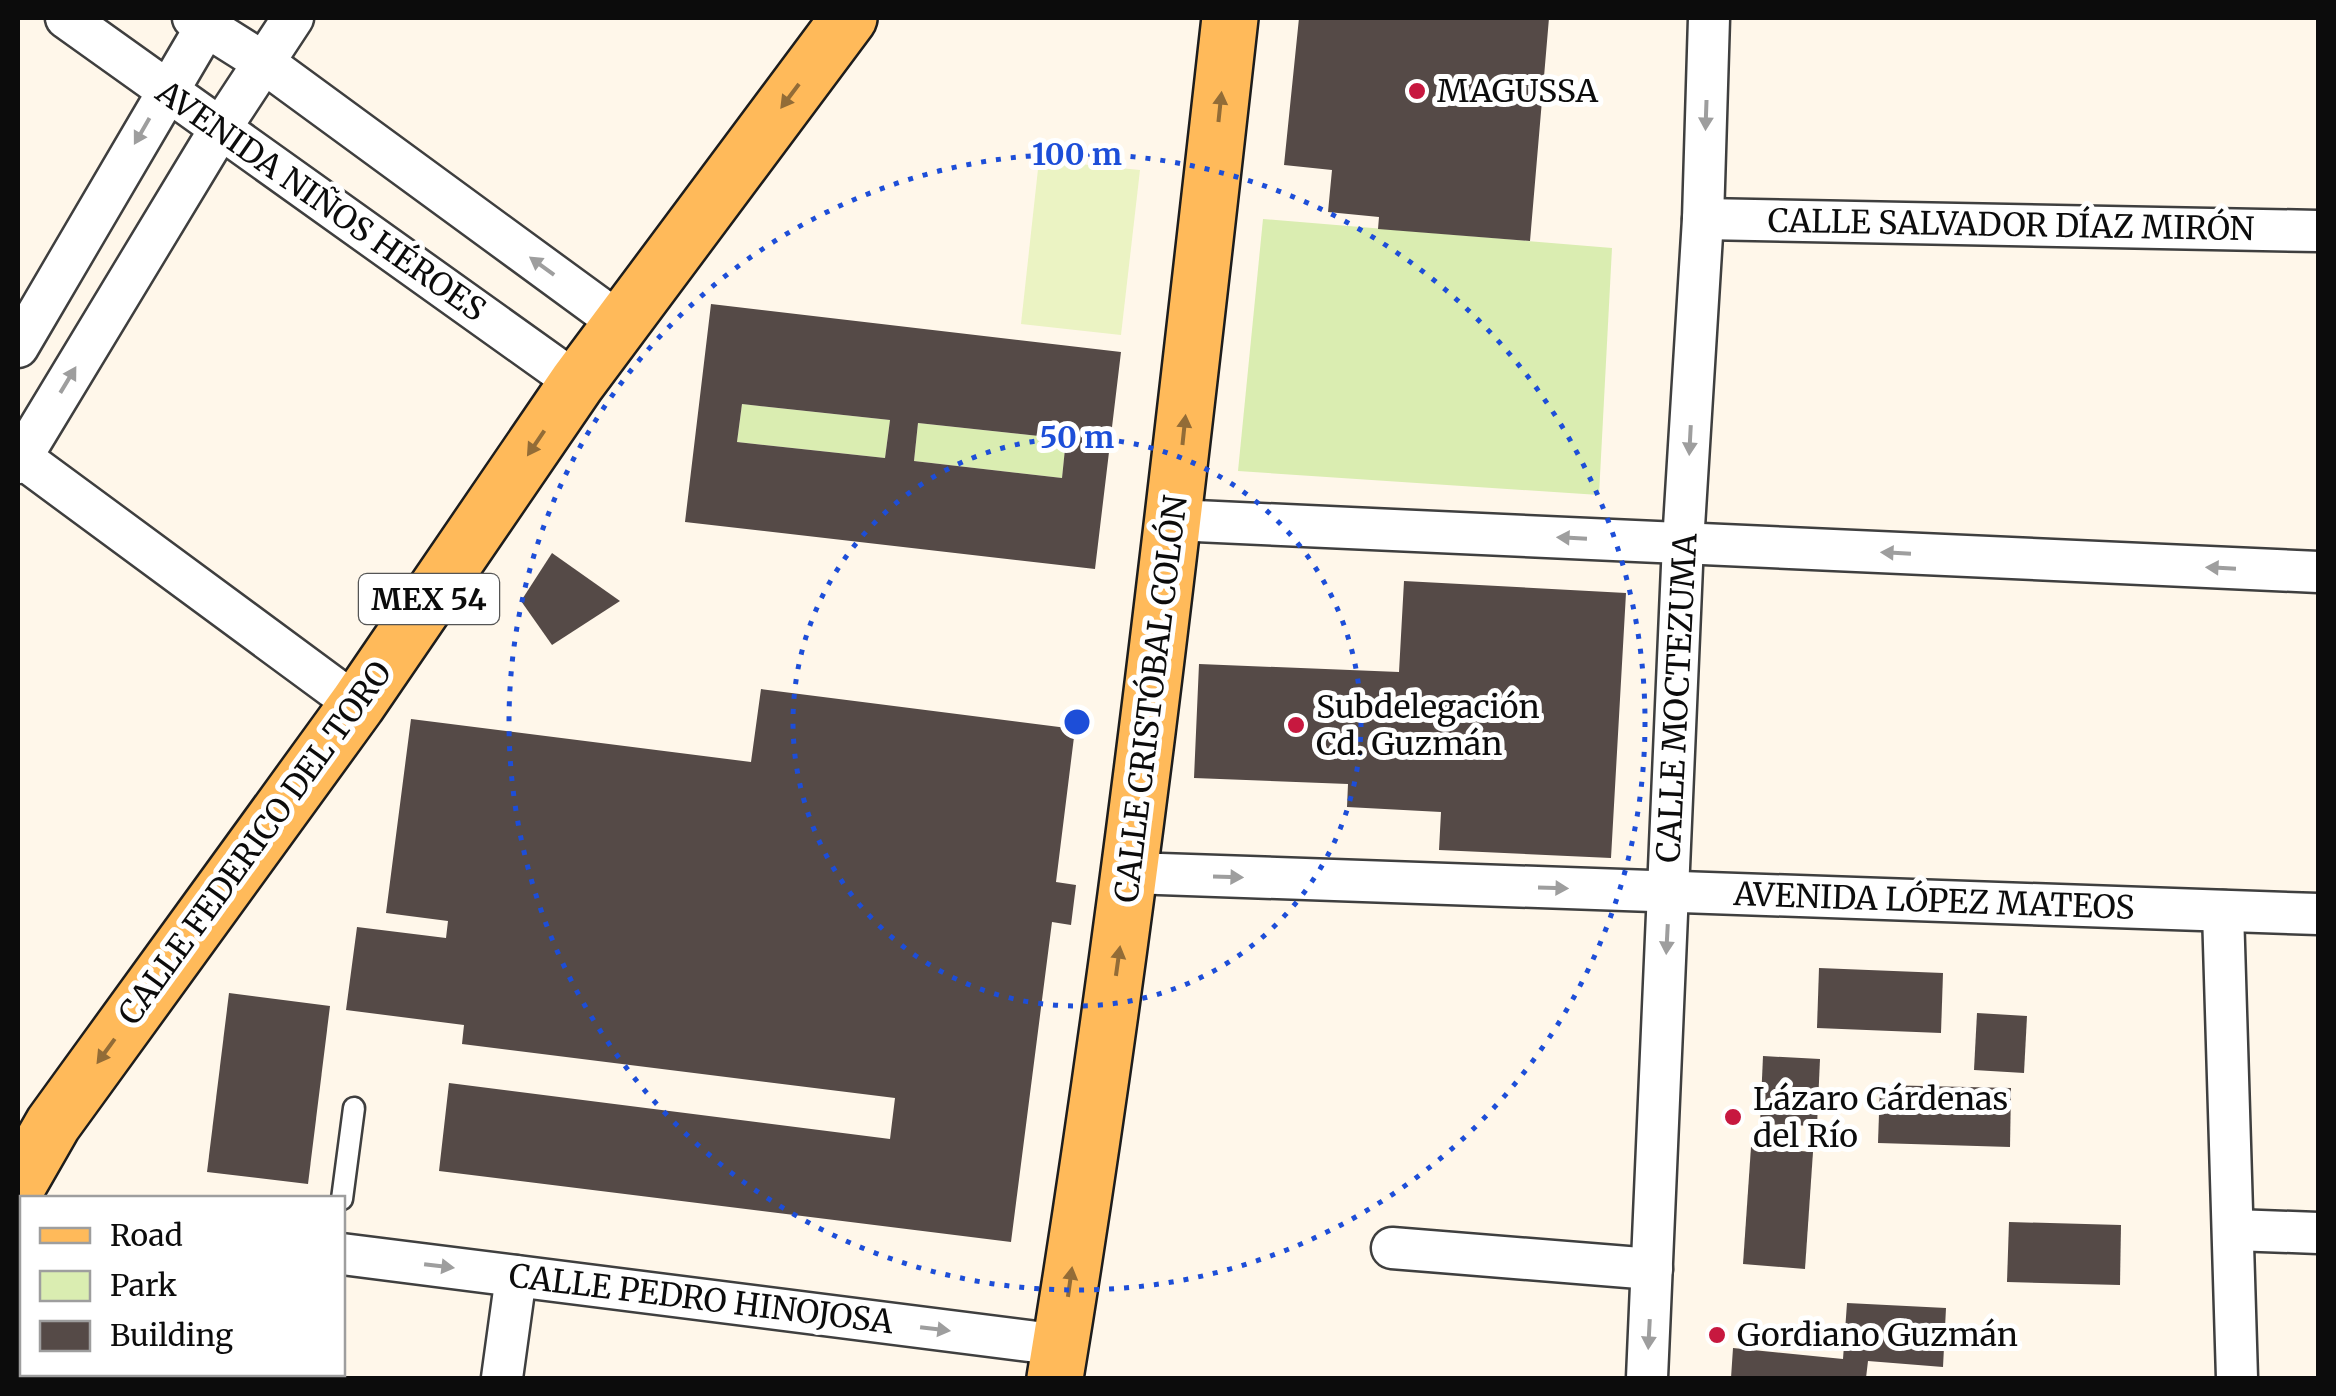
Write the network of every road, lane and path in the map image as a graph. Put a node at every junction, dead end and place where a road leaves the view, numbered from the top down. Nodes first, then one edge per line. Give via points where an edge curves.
1 (66, 18) edge
2 (294, 18) edge
3 (848, 18) edge
4 (1230, 18) edge
5 (1709, 18) edge
6 (203, 20) edge
7 (262, 62) junction
8 (165, 91) junction
9 (220, 130) junction
10 (1702, 219) junction
11 (2318, 231) edge
12 (621, 324) junction
13 (18, 346) edge
14 (577, 383) junction
15 (19, 459) edge
16 (1174, 520) junction
17 (1684, 543) junction
18 (2318, 572) edge
19 (357, 705) junction
20 (1131, 874) junction
21 (1668, 892) junction
22 (2222, 910) junction
23 (2318, 914) edge
24 (354, 1108) dead end
25 (18, 1186) edge
26 (342, 1196) edge
27 (2234, 1230) junction
28 (2318, 1233) edge
29 (1392, 1248) dead end
30 (345, 1254) edge
31 (1652, 1269) junction
32 (516, 1276) junction
33 (1058, 1362) edge
34 (502, 1378) edge
35 (1647, 1378) edge
36 (2237, 1378) edge

1 - 8 street, AVENIDA NIÑOS HÉROES
2 - 7 street
3 -> 12 main road, CALLE FEDERICO DEL TORO / MEX 54
16 -> 4 main road, CALLE CRISTÓBAL COLÓN
5 -> 10 street, CALLE MOCTEZUMA
6 - 7 street
6 - 8 street
7 - 9 street
12 -> 7 street
8 - 9 street, AVENIDA NIÑOS HÉROES
8 -> 13 street
9 - 14 street, AVENIDA NIÑOS HÉROES
15 -> 9 street
10 - 11 street, CALLE SALVADOR DÍAZ MIRÓN
10 -> 17 street, CALLE MOCTEZUMA
12 - 14 main road, CALLE FEDERICO DEL TORO / MEX 54
14 -> 19 main road, CALLE FEDERICO DEL TORO / MEX 54
15 - 19 street
17 -> 16 street
16 - 20 main road, CALLE CRISTÓBAL COLÓN
18 -> 17 street
17 - 21 street, CALLE MOCTEZUMA
19 -> 25 main road, CALLE FEDERICO DEL TORO / MEX 54 via 53,1124
20 -> 21 street, AVENIDA LÓPEZ MATEOS
33 -> 20 main road, CALLE CRISTÓBAL COLÓN
21 - 22 street, AVENIDA LÓPEZ MATEOS
21 -> 31 street, CALLE MOCTEZUMA
22 - 23 street, AVENIDA LÓPEZ MATEOS
22 - 27 street
24 - 26 lane
27 - 28 street
27 - 36 street
29 - 31 street
30 -> 32 street, CALLE PEDRO HINOJOSA
31 -> 35 street, CALLE MOCTEZUMA
32 -> 33 street, CALLE PEDRO HINOJOSA
32 - 34 street

